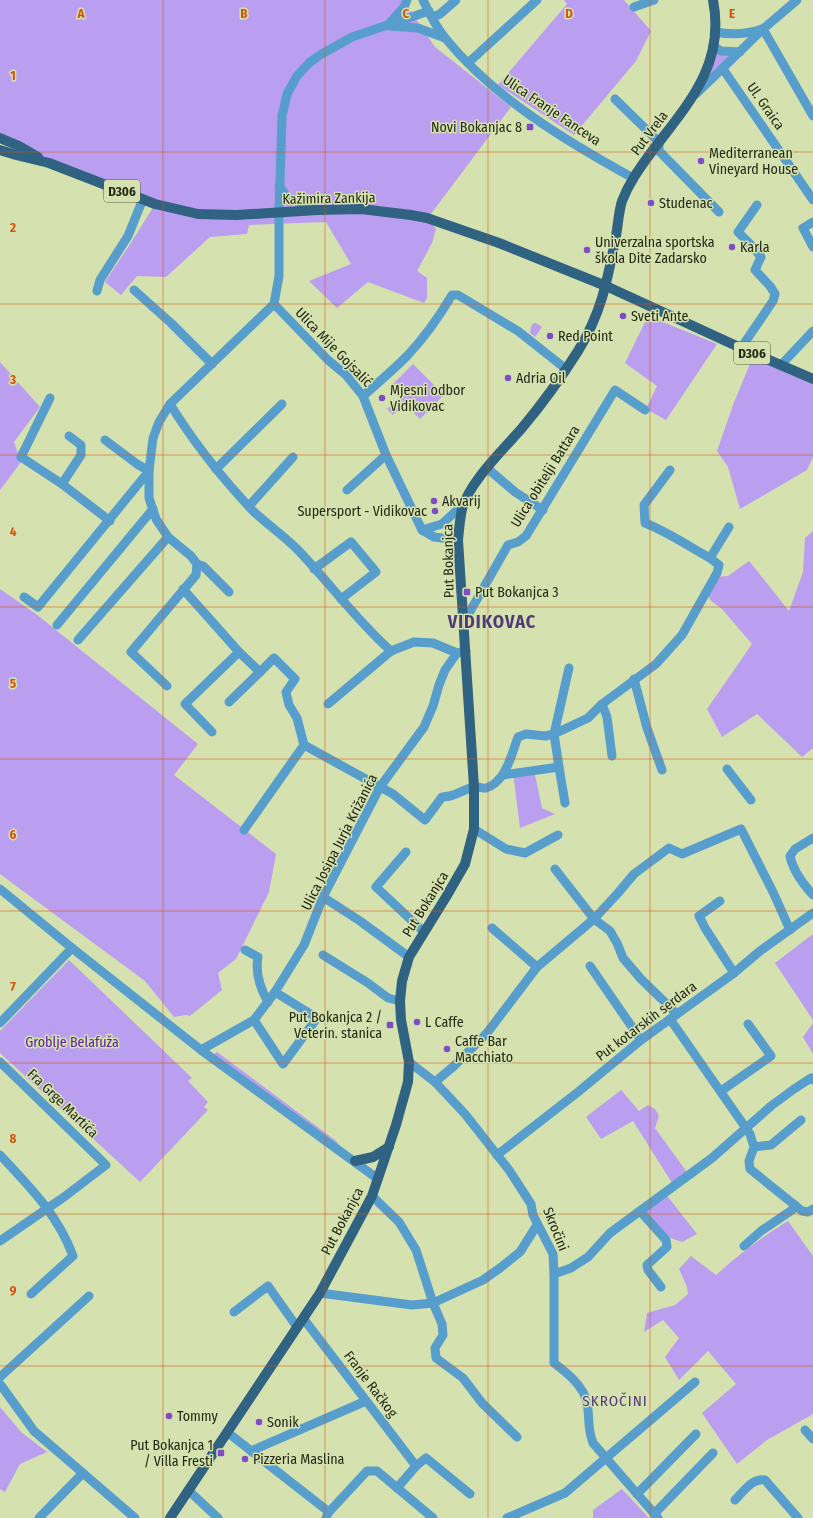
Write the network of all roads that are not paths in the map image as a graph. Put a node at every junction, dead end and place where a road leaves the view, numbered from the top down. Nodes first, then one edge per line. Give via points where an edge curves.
1 (407, 0) edge
2 (422, 0) edge
3 (456, 0) edge
4 (537, 0) edge
5 (654, 0) edge
6 (713, 0) edge
7 (797, 0) edge
8 (634, 7) dead end
9 (431, 14) junction
10 (387, 26) junction
11 (763, 29) junction
12 (715, 32) junction
13 (445, 38) junction
14 (713, 46) junction
15 (740, 52) junction
16 (468, 63) junction
17 (723, 69) junction
18 (695, 95) junction
19 (615, 99) dead end
20 (813, 116) edge
21 (0, 138) edge
22 (659, 142) junction
23 (0, 150) edge
24 (48, 163) junction
25 (633, 178) junction
26 (280, 186) junction
27 (143, 199) junction
28 (813, 200) edge
29 (757, 205) dead end
30 (317, 210) junction
31 (279, 212) junction
32 (719, 212) dead end
33 (813, 222) edge
34 (813, 247) edge
35 (606, 286) junction
36 (134, 290) dead end
37 (97, 291) dead end
38 (274, 304) junction
39 (813, 331) edge
40 (741, 348) junction
41 (212, 364) junction
42 (781, 364) junction
43 (566, 369) junction
44 (813, 379) edge
45 (363, 396) junction
46 (50, 398) dead end
47 (170, 404) junction
48 (282, 404) dead end
49 (645, 410) dead end
50 (68, 436) dead end
51 (105, 440) dead end
52 (386, 455) junction
53 (293, 457) dead end
54 (487, 468) junction
55 (216, 469) junction
56 (670, 470) dead end
57 (149, 471) junction
58 (62, 484) junction
59 (347, 490) dead end
60 (249, 506) junction
61 (462, 508) junction
62 (153, 509) junction
63 (543, 510) junction
64 (110, 521) junction
65 (729, 526) dead end
66 (422, 530) junction
67 (168, 537) junction
68 (458, 540) junction
69 (710, 558) junction
70 (197, 564) junction
71 (314, 569) junction
72 (183, 589) junction
73 (229, 592) dead end
74 (24, 597) dead end
75 (341, 599) junction
76 (464, 622) junction
77 (57, 626) dead end
78 (78, 640) dead end
79 (391, 651) junction
80 (240, 652) junction
81 (461, 652) junction
82 (569, 668) dead end
83 (260, 672) junction
84 (634, 679) junction
85 (167, 686) dead end
86 (229, 702) dead end
87 (328, 704) dead end
88 (602, 704) junction
89 (212, 732) dead end
90 (554, 734) junction
91 (304, 745) junction
92 (612, 756) dead end
93 (559, 767) junction
94 (727, 769) dead end
95 (662, 770) dead end
96 (503, 774) junction
97 (380, 787) junction
98 (474, 787) junction
99 (751, 800) dead end
100 (565, 803) dead end
101 (474, 829) junction
102 (244, 830) dead end
103 (558, 835) dead end
104 (813, 838) edge
105 (406, 852) dead end
106 (555, 869) dead end
107 (0, 889) edge
108 (813, 895) edge
109 (323, 897) junction
110 (720, 901) dead end
111 (813, 913) edge
112 (594, 919) junction
113 (492, 928) dead end
114 (790, 930) junction
115 (424, 932) junction
116 (72, 948) junction
117 (245, 950) dead end
118 (323, 955) dead end
119 (408, 957) junction
120 (590, 966) dead end
121 (536, 967) junction
122 (734, 973) junction
123 (275, 992) junction
124 (400, 1001) junction
125 (268, 1002) junction
126 (674, 1016) junction
127 (254, 1020) junction
128 (0, 1023) edge
129 (748, 1024) dead end
130 (641, 1040) junction
131 (200, 1050) junction
132 (0, 1062) edge
133 (409, 1062) junction
134 (813, 1080) edge
135 (435, 1082) junction
136 (721, 1091) junction
137 (801, 1120) dead end
138 (745, 1128) junction
139 (389, 1147) junction
140 (754, 1147) junction
141 (497, 1154) junction
142 (0, 1155) edge
143 (355, 1161) junction
144 (378, 1179) junction
145 (372, 1196) junction
146 (795, 1206) junction
147 (48, 1208) junction
148 (813, 1208) edge
149 (640, 1210) junction
150 (537, 1225) junction
151 (0, 1240) edge
152 (744, 1246) dead end
153 (554, 1274) junction
154 (661, 1287) dead end
155 (320, 1293) junction
156 (31, 1294) dead end
157 (90, 1296) dead end
158 (433, 1303) junction
159 (234, 1312) dead end
160 (303, 1318) junction
161 (297, 1327) junction
162 (0, 1377) edge
163 (695, 1382) dead end
164 (0, 1384) edge
165 (366, 1401) junction
166 (805, 1430) dead end
167 (227, 1432) junction
168 (696, 1434) dead end
169 (517, 1438) dead end
170 (813, 1439) edge
171 (251, 1451) junction
172 (713, 1453) dead end
173 (606, 1458) junction
174 (416, 1466) junction
175 (83, 1473) junction
176 (397, 1488) junction
177 (188, 1490) junction
178 (470, 1494) dead end
179 (637, 1494) junction
180 (735, 1500) dead end
181 (328, 1515) edge
182 (656, 1516) edge
183 (38, 1518) edge
184 (136, 1518) edge
185 (170, 1518) edge
186 (218, 1518) edge
187 (433, 1518) edge
188 (507, 1518) edge
189 (798, 1518) edge

1 - 10 street
2 - 9 street, Ulica Franje Fanceva
3 - 9 street via 440,14
4 - 16 street
5 - 8 street
6 - 12 main road, Put Vrela
7 - 11 street
9 - 10 street
9 - 13 street, Ulica Franje Fanceva
10 - 13 street via 418,28
10 - 26 street via 352,37 320,55 297,76 287,94 282,116
11 - 12 street via 741,34
11 - 15 street
11 - 20 street
12 - 14 main road, Put Vrela
13 - 16 street, Ulica Franje Fanceva
14 - 15 street via 721,51
14 - 18 main road, Put Vrela via 704,78
15 - 17 street
16 - 25 street, Ulica Franje Fanceva via 498,92 571,142
17 - 18 street
17 - 28 street, Ul. Graica
18 - 22 main road, Put Vrela
19 - 22 street
21 - 24 main road, Kažimira Zankija / D306
22 - 25 main road, Put Vrela
22 - 32 street via 659,151
23 - 24 main road, Kažimira Zankija / D306
24 - 27 main road, Kažimira Zankija / D306
25 - 35 main road, Put Vrela via 622,202
26 - 30 street via 287,197
26 - 31 street
27 - 31 main road, Kažimira Zankija / D306 via 198,214
27 - 37 street via 128,236 100,280
29 - 40 street via 738,232 761,257 755,270 775,294 773,301
30 - 31 main road, Kažimira Zankija / D306
30 - 35 main road, Kažimira Zankija / D306 via 361,209 428,218
31 - 38 street via 280,276
33 - 34 street via 803,228
35 - 40 main road, D306
35 - 43 main road, Put Bokanjca via 595,320
36 - 41 street
38 - 41 street
38 - 45 street, Ulica Mije Gojsalić via 346,375
39 - 42 street
40 - 42 main road, D306
41 - 47 street
42 - 44 main road, D306
43 - 45 street via 518,331 458,294 452,294 406,357
43 - 54 main road, Put Bokanjca via 556,386
45 - 52 street, Ulica Mije Gojsalić
46 - 58 street via 21,458
47 - 55 street via 191,438
47 - 57 street via 153,438
48 - 55 street
49 - 63 street, Ulica obitelji Battara via 616,390
50 - 58 street via 81,445 81,456
51 - 57 street
52 - 59 street
52 - 66 street, Ulica Mije Gojsalić
53 - 60 street
54 - 61 main road, Put Bokanjca via 472,488
54 - 63 street via 515,492
55 - 60 street
56 - 69 street via 644,505 645,523
57 - 62 street via 149,498
57 - 64 street
58 - 64 street
60 - 71 street via 296,548
61 - 66 street via 442,524
61 - 68 main road, Put Bokanjca
62 - 67 street via 156,519
62 - 77 street
63 - 76 street, Ulica obitelji Battara via 526,536 508,545
64 - 74 street via 38,607
65 - 69 street
66 - 68 street via 434,537
67 - 70 street
67 - 78 street
68 - 76 main road, Put Bokanjca
69 - 84 street via 719,565 717,572 682,635 656,664
70 - 72 street via 196,575
70 - 73 street via 203,566
71 - 75 street
71 - 75 street via 351,542 376,572
72 - 80 street
72 - 85 street via 131,652
75 - 79 street
76 - 81 main road, Put Bokanjca
79 - 81 street via 414,642 433,643
79 - 87 street
80 - 83 street
80 - 89 street via 186,704
81 - 97 street, Ulica Josipa Jurja Križanića via 445,670 424,727
81 - 98 main road, Put Bokanjca
82 - 90 street
83 - 86 street
83 - 91 street via 274,658 295,679 286,692 289,705 297,718
84 - 88 street
84 - 95 street
88 - 90 street via 588,718
88 - 92 street via 607,717
90 - 93 street
90 - 96 street via 526,734 518,737
91 - 97 street
91 - 102 street
93 - 96 street
93 - 100 street
94 - 99 street
96 - 98 street via 486,788
97 - 98 street via 393,794 425,820 442,797 451,797
97 - 109 street, Ulica Josipa Jurja Križanića
98 - 101 main road, Put Bokanjca
101 - 103 street via 506,849 525,853
101 - 115 main road, Put Bokanjca via 465,864
104 - 108 street via 795,849 790,856 795,871
105 - 115 street via 376,887
106 - 112 street
107 - 116 street
109 - 119 street via 360,920
109 - 123 street, Ulica Josipa Jurja Križanića via 304,945
110 - 122 street via 699,916
111 - 114 street, Put kotarskih serdara
112 - 114 street via 634,874 670,848 682,854 741,829
112 - 121 street
112 - 126 street via 610,931 624,958
113 - 121 street
114 - 122 street, Put kotarskih serdara
115 - 119 main road, Put Bokanjca
116 - 128 street
116 - 131 street
117 - 125 street via 258,957 258,980
118 - 124 street via 388,998
119 - 124 main road, Put Bokanjca
120 - 130 street
121 - 135 street via 487,1033
122 - 126 street, Put kotarskih serdara
123 - 125 street, Ulica Josipa Jurja Križanića
123 - 127 street via 317,1018 283,1064
124 - 133 main road, Put Bokanjca
125 - 127 street, Ulica Josipa Jurja Križanića
126 - 130 street, Put kotarskih serdara
126 - 136 street
127 - 131 street, Ulica Josipa Jurja Križanića
129 - 136 street via 771,1056
130 - 141 street, Put kotarskih serdara
131 - 143 street
132 - 147 street, Fra Grge Martića via 106,1165
133 - 135 street, Skročini
133 - 139 main road, Put Bokanjca via 408,1082
134 - 138 street via 811,1078 794,1088
135 - 141 street, Skročini
136 - 138 street
137 - 140 street via 771,1145
138 - 140 street
138 - 149 street via 712,1158
139 - 143 main road via 374,1157
139 - 144 main road, Put Bokanjca
140 - 146 street via 749,1161 750,1169
141 - 150 street, Skročini via 525,1193
142 - 147 street
143 - 144 street
144 - 145 main road, Put Bokanjca
145 - 155 main road, Put Bokanjca
145 - 158 street via 399,1222 416,1250
146 - 148 street via 808,1212
146 - 152 street
147 - 151 street
147 - 156 street via 68,1242 73,1256
149 - 153 street via 610,1233 588,1257 571,1268
149 - 154 street via 666,1240 667,1247 647,1265
150 - 153 street, Skročini via 553,1254
150 - 158 street via 520,1252 500,1268 483,1280
153 - 173 street, Skročini via 554,1363 582,1390 587,1401 589,1432 593,1443
155 - 158 street via 412,1305
155 - 160 main road, Put Bokanjca
157 - 162 street
158 - 169 street via 442,1324 442,1335 435,1348 436,1358 463,1378 482,1403
159 - 161 street via 268,1286
160 - 161 main road, Put Bokanjca
160 - 165 street, Franje Račkog
161 - 167 main road, Put Bokanjca
163 - 173 street
164 - 175 street via 34,1431
165 - 171 street
165 - 174 street, Franje Račkog
166 - 170 street
167 - 171 street
167 - 177 main road, Put Bokanjca
168 - 179 street
171 - 181 street
172 - 182 street
173 - 179 street, Skročini
173 - 188 street via 565,1493
174 - 176 street
174 - 178 street via 426,1458
175 - 183 street
175 - 184 street
176 - 181 street via 377,1471 367,1471
176 - 187 street
177 - 185 main road, Put Bokanjca
177 - 186 street
179 - 182 street, Skročini
180 - 189 street via 754,1480 766,1480

